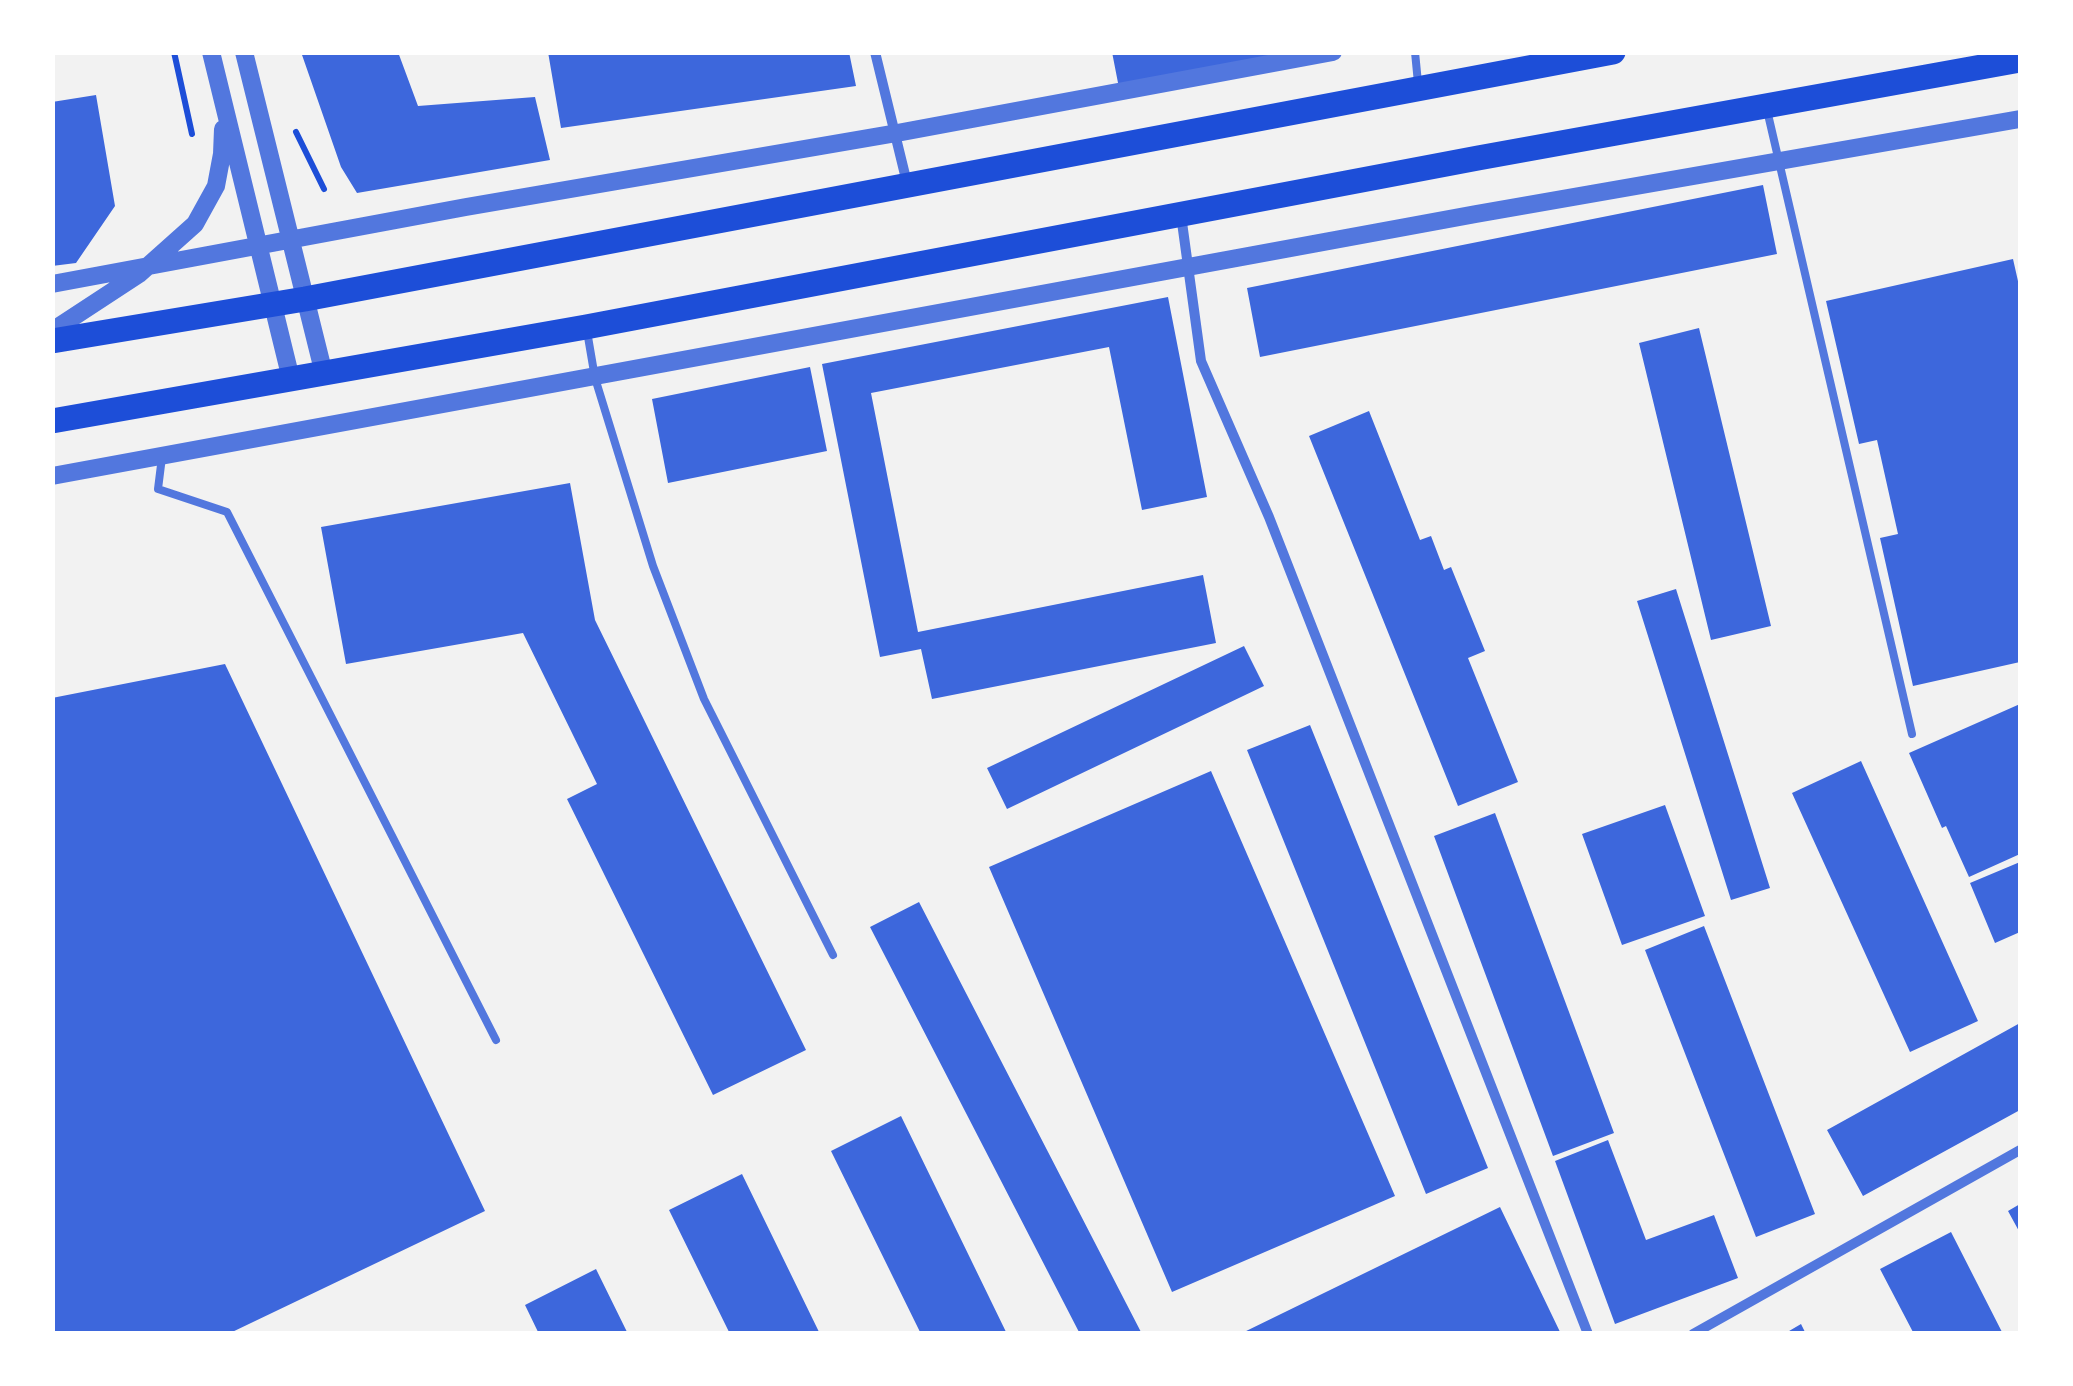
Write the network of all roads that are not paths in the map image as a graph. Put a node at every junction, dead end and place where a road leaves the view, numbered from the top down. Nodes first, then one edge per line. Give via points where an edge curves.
1 (211, 52) edge
2 (244, 52) edge
3 (875, 52) edge
4 (1333, 52) edge
5 (1415, 52) edge
6 (1613, 52) edge
7 (2020, 60) edge
8 (1418, 87) junction
9 (224, 104) junction
10 (1766, 105) junction
11 (2020, 118) edge
12 (897, 133) junction
13 (1778, 159) junction
14 (908, 185) junction
15 (1181, 215) junction
16 (291, 241) junction
17 (259, 247) junction
18 (148, 267) junction
19 (1188, 268) junction
20 (52, 284) edge
21 (305, 299) junction
22 (273, 304) junction
23 (586, 327) junction
24 (52, 331) edge
25 (52, 341) edge
26 (324, 374) junction
27 (595, 378) junction
28 (291, 379) junction
29 (52, 421) edge
30 (162, 457) junction
31 (52, 476) edge
32 (1912, 734) dead end
33 (832, 955) dead end
34 (496, 1040) dead end
35 (2020, 1150) edge
36 (1588, 1334) edge
37 (1693, 1334) edge

1 - 9 street
2 - 16 street
3 - 12 street
4 - 12 street
5 - 8 lane
6 - 8 main road
7 - 10 main road
8 - 14 main road
9 - 17 street
9 - 18 street via 216,186 195,224
10 - 13 lane
10 - 15 main road
11 - 13 street
12 - 14 street
12 - 16 street
13 - 19 street
13 - 32 lane
14 - 21 main road
15 - 19 street
15 - 23 main road
16 - 17 street
16 - 21 street
17 - 18 street
17 - 22 street
18 - 20 street
18 - 24 street
19 - 27 street
19 - 36 street via 1200,361 1269,516
21 - 22 main road
21 - 26 street
22 - 25 main road
22 - 28 street
23 - 26 main road
23 - 27 lane
26 - 28 main road
27 - 30 street
27 - 33 lane via 653,566 704,699
28 - 29 main road
30 - 31 street
30 - 34 lane via 158,489 226,512
35 - 37 street

